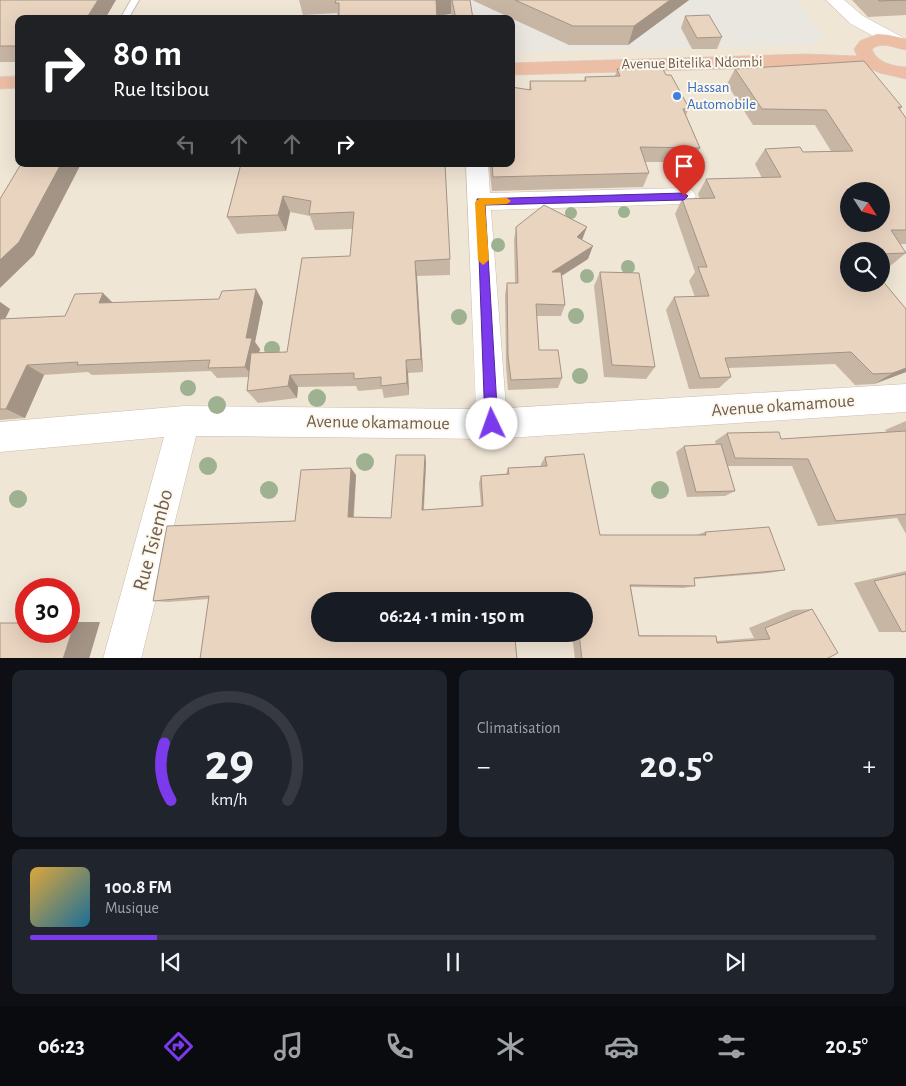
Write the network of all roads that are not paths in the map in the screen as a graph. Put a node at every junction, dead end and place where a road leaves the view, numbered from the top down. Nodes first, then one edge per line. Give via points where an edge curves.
1 (135, 0) edge
2 (818, 0) edge
3 (834, 0) edge
4 (126, 15) edge
5 (901, 43) edge
6 (868, 52) junction
7 (515, 59) edge
8 (515, 69) edge
9 (0, 71) edge
10 (15, 71) edge
11 (906, 73) edge
12 (15, 82) edge
13 (0, 83) edge
14 (477, 167) edge
15 (684, 196) dead end
16 (480, 202) junction
17 (906, 398) edge
18 (184, 421) junction
19 (492, 424) junction
20 (0, 437) edge
21 (122, 658) edge

1 - 4 lane
2 - 6 street
3 - 5 street via 857,20
5 - 6 highway via 884,40
6 - 7 highway, Avenue Bitelika Ndombi
6 - 8 highway, Avenue Bitelika Ndombi via 839,60
6 - 11 highway via 894,72
9 - 10 highway
12 - 13 highway
14 - 16 street
15 - 16 street
16 - 19 street
17 - 19 street, Avenue okamamoue
18 - 19 street, Avenue okamamoue
18 - 20 street, Avenue okamamoue
18 - 21 street, Rue Tsiembo

